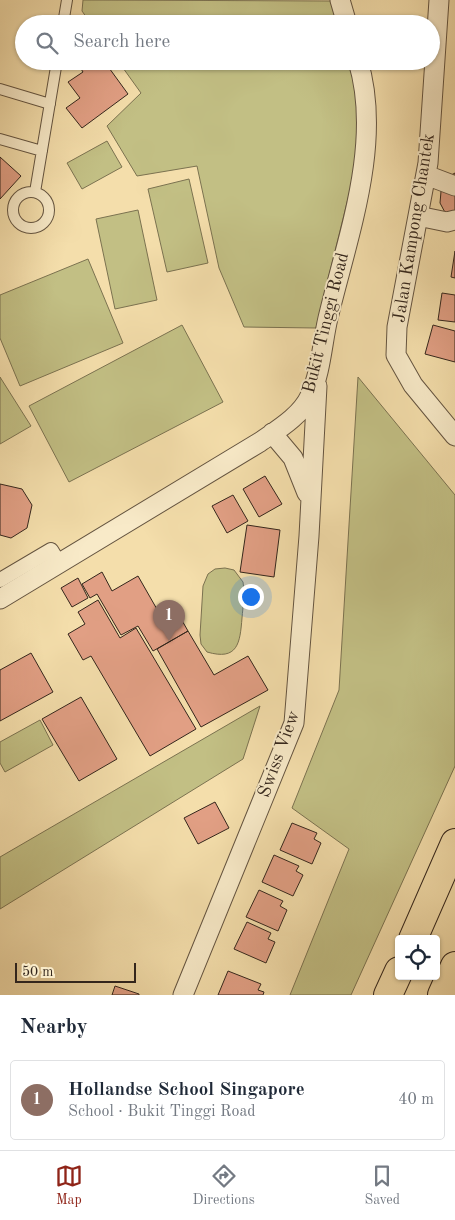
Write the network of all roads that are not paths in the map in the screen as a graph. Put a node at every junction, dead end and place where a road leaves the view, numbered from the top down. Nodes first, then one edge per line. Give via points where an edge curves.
1 (67, 0) edge
2 (340, 0) edge
3 (439, 0) edge
4 (64, 15) edge
5 (344, 15) edge
6 (438, 15) edge
7 (56, 70) edge
8 (361, 70) edge
9 (434, 70) edge
10 (0, 89) edge
11 (50, 104) junction
12 (0, 139) edge
13 (42, 151) junction
14 (426, 175) junction
15 (455, 186) edge
16 (35, 192) dead end
17 (418, 216) junction
18 (455, 220) edge
19 (318, 371) junction
20 (272, 433) junction
21 (455, 436) edge
22 (309, 499) junction
23 (59, 563) junction
24 (0, 580) edge
25 (0, 599) edge
26 (455, 843) edge
27 (415, 935) edge
28 (455, 966) edge
29 (395, 980) edge
30 (183, 995) edge
31 (388, 995) edge
32 (442, 995) edge

1 - 4 lane
2 - 5 street
3 - 6 street, Jalan Kampong Chantek
7 - 11 lane
8 - 19 street, Bukit Tinggi Road via 367,111 366,149
9 - 14 street, Jalan Kampong Chantek
10 - 11 lane
11 - 13 lane
12 - 13 lane
13 - 16 lane
14 - 15 street
14 - 17 street, Jalan Kampong Chantek
17 - 18 street via 448,222
17 - 21 street, Jalan Kampong Chantek via 397,327 396,355 413,385
19 - 20 street, Bukit Tinggi Road via 310,397 295,416
19 - 22 street, Swiss View
20 - 22 street, Swiss View via 293,458
20 - 23 street, Bukit Tinggi Road
22 - 30 street, Swiss View via 294,723
23 - 24 street via 51,550
23 - 25 street, Bukit Tinggi Road
26 - 27 highway
28 - 32 highway
29 - 31 highway

